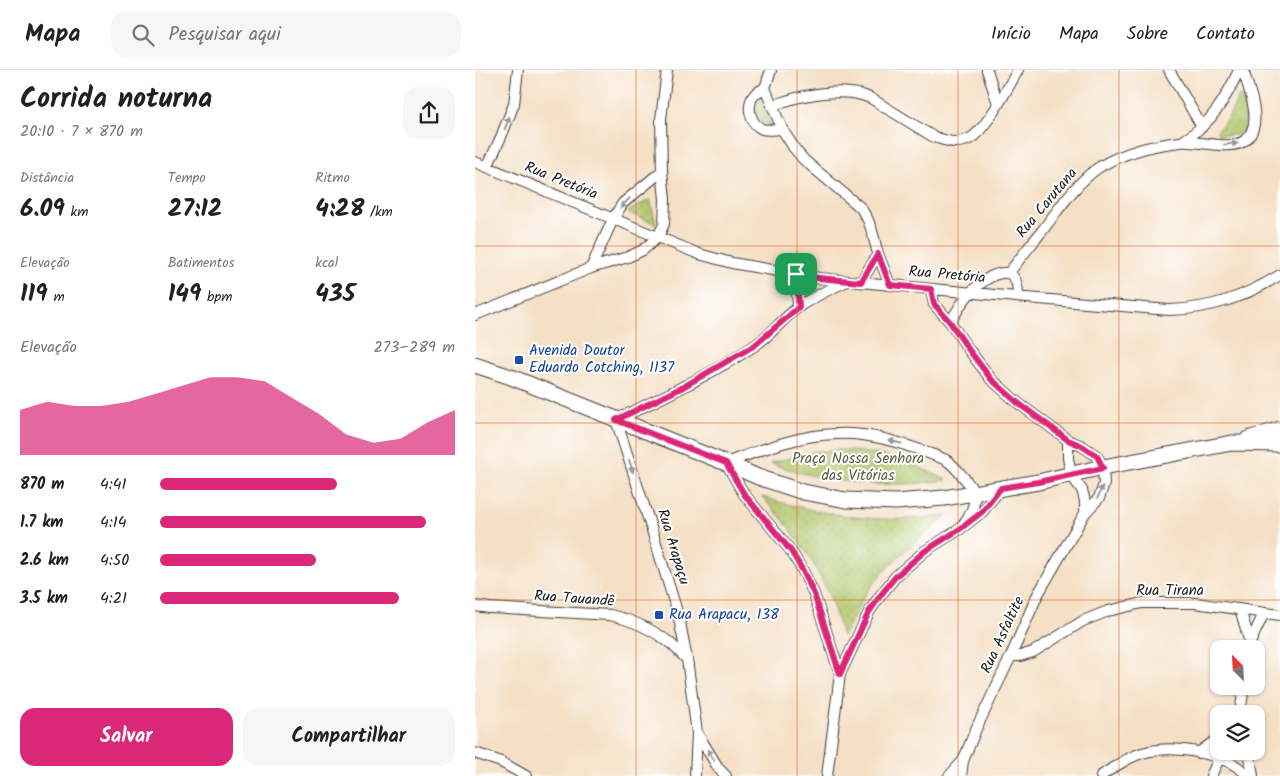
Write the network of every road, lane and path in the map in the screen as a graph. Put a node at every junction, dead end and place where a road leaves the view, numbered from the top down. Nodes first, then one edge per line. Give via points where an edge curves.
1 (518, 70) edge
2 (667, 70) edge
3 (771, 70) edge
4 (987, 70) edge
5 (1018, 70) edge
6 (1169, 70) edge
7 (1241, 70) edge
8 (765, 88) junction
9 (998, 104) junction
10 (772, 106) junction
11 (1202, 127) junction
12 (781, 129) junction
13 (1183, 141) junction
14 (475, 162) edge
15 (487, 167) junction
16 (662, 171) junction
17 (613, 219) junction
18 (658, 237) junction
19 (878, 254) junction
20 (591, 268) junction
21 (1009, 273) junction
22 (796, 274) junction
23 (1280, 275) edge
24 (848, 281) junction
25 (861, 282) junction
26 (890, 285) junction
27 (931, 289) junction
28 (971, 292) junction
29 (1019, 297) junction
30 (799, 307) junction
31 (475, 315) edge
32 (950, 322) junction
33 (475, 365) edge
34 (616, 420) junction
35 (1280, 429) edge
36 (1068, 440) junction
37 (1232, 443) junction
38 (1280, 444) edge
39 (726, 463) junction
40 (1103, 468) junction
41 (1071, 475) junction
42 (1001, 488) junction
43 (975, 493) junction
44 (1085, 513) junction
45 (960, 529) junction
46 (475, 606) edge
47 (1240, 609) junction
48 (1264, 613) junction
49 (1280, 615) edge
50 (1248, 640) edge
51 (1252, 640) edge
52 (1011, 656) junction
53 (687, 659) junction
54 (840, 674) junction
55 (697, 733) junction
56 (1210, 744) edge
57 (1198, 752) junction
58 (475, 753) edge
59 (1210, 753) edge
60 (1218, 760) edge
61 (1228, 760) edge
62 (1250, 760) edge
63 (963, 761) junction
64 (526, 776) edge
65 (695, 776) edge
66 (726, 776) edge
67 (827, 776) edge
68 (949, 776) edge
69 (961, 776) edge
70 (1101, 776) edge
71 (1211, 776) edge
72 (1248, 776) edge
73 (1253, 776) edge

15 -> 1 street via 514,104
2 - 16 street via 661,119
3 - 8 street
4 - 9 street
5 - 9 street
6 - 11 street
7 - 11 street via 1228,94
13 -> 7 street, Rua Carutana via 1235,145 1245,141 1255,124 1255,113
8 - 10 street
8 - 12 street via 751,102 752,118 763,129
9 - 10 street via 972,137 956,142 933,136 869,98 847,93 809,95
10 - 12 street
11 - 13 street
12 - 19 street via 804,160 861,208
13 - 21 street, Rua Carutana via 1151,146 1095,170 1064,202
14 - 15 street, Rua Pretória
15 - 17 street, Rua Pretória
16 -> 17 street via 623,203
16 - 18 street via 664,224
17 - 18 street, Rua Pretória
17 - 20 street
18 - 20 street via 628,257
18 - 22 street, Rua Pretória via 732,263
19 - 25 street
19 - 26 street
20 - 31 street
21 - 28 street via 991,276
21 - 29 street via 1017,281
22 - 24 street, Rua Pretória
22 - 30 street
23 - 29 street, Rua Pretória via 1237,298 1187,310
24 - 25 street, Rua Pretória
24 - 30 street
25 - 26 street, Rua Pretória
26 - 27 street, Rua Pretória
27 - 28 street, Rua Pretória
27 - 32 street via 934,304
28 - 29 street, Rua Pretória
28 - 32 street
30 - 34 street via 755,345 683,387
32 - 36 street via 991,379
33 - 34 main road
34 - 39 main road
34 -> 53 street, Rua Arapaçu via 679,618
35 - 37 main road
36 - 40 street via 1097,456
36 - 41 street
37 - 38 main road
37 - 40 main road
39 - 43 main road via 803,492 846,500 896,502
43 -> 39 street via 946,460 904,444 867,436 835,434 801,438
39 - 54 street via 744,494 791,551 803,571 814,594
40 - 41 main road
44 -> 40 street, Rua Asfaltite via 1099,498 1104,484
41 - 42 main road
41 - 44 street via 1082,490
42 - 43 main road
42 - 45 street via 982,512
43 - 45 street via 971,512
44 - 52 street, Rua Asfaltite via 1037,596
45 - 54 street via 925,551 896,576 869,612
46 - 53 street, Rua Tauandê via 610,615 651,630
47 - 48 street, Rua Tirana
47 - 50 street
47 - 52 street, Rua Tirana via 1195,603 1142,603 1099,614 1033,652
48 - 49 street, Rua Tirana
48 - 51 street
52 - 63 street, Rua Asfaltite
53 - 55 street, Rua Arapaçu
54 - 67 street
55 - 65 street, Rua Arapaçu
66 -> 55 street
56 - 57 street
57 - 59 street
57 - 70 street via 1167,749 1143,753
58 - 64 street
60 - 71 street
61 - 72 street
62 - 73 street
63 - 68 street
63 - 69 street, Rua Asfaltite

